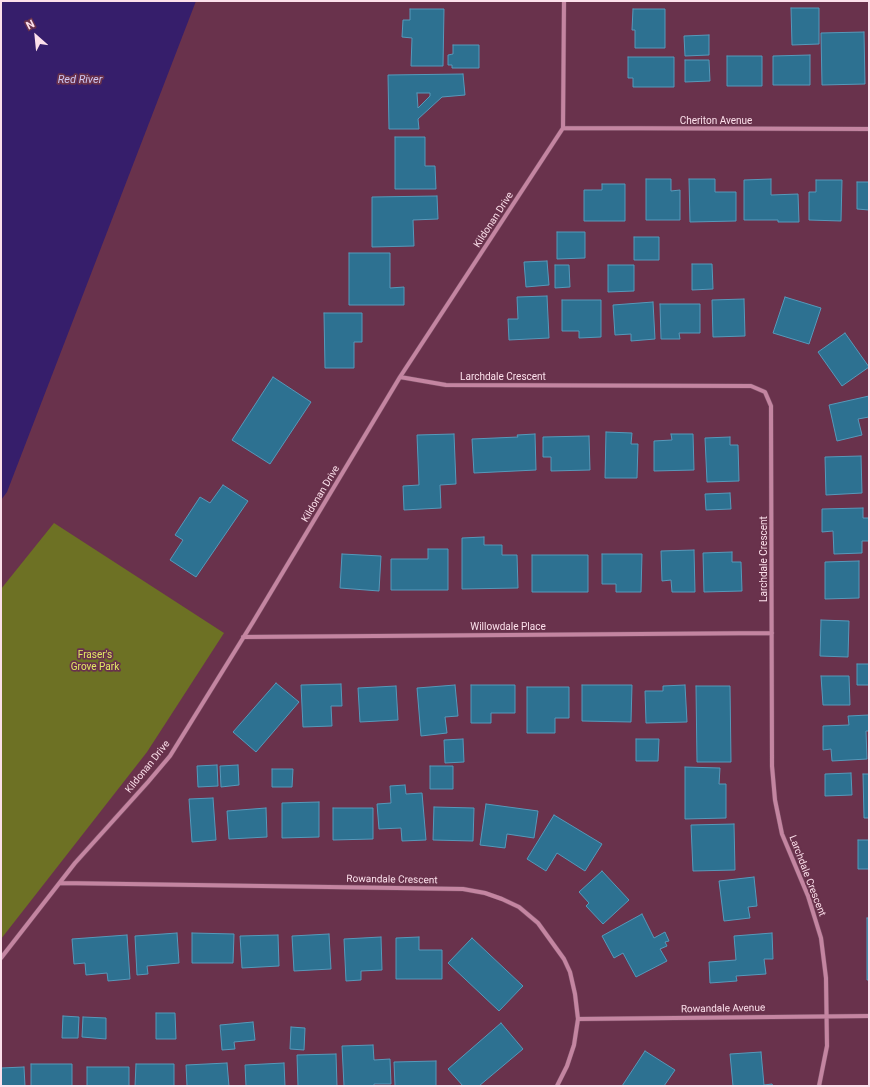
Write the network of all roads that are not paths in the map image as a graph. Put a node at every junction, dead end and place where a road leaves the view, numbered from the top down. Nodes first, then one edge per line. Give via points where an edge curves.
1 (564, 1) edge
2 (563, 128) junction
3 (869, 129) edge
4 (400, 377) junction
5 (772, 633) junction
6 (243, 637) junction
7 (60, 883) junction
8 (1, 958) edge
9 (827, 1016) junction
10 (869, 1016) edge
11 (578, 1019) junction
12 (557, 1086) edge
13 (819, 1086) edge

1 - 2 street
2 - 3 street, Cheriton Avenue
2 - 4 street, Kildonan Drive
4 - 5 street, Larchdale Crescent via 446,385 751,386 765,392 771,406
4 - 6 street, Kildonan Drive
5 - 6 street, Willowdale Place
5 - 9 street, Larchdale Crescent via 772,766 776,800 782,834 808,896 821,938
6 - 7 street, Kildonan Drive via 170,756
7 - 8 street, Kildonan Drive
7 - 11 street, Rowandale Crescent via 463,889 485,893 519,907 538,923 553,942 570,972
9 - 10 street, Rowandale Avenue
9 - 11 street, Rowandale Avenue
9 - 13 street, Larchdale Crescent via 827,1046
11 - 12 street, Rowandale Crescent via 574,1045

